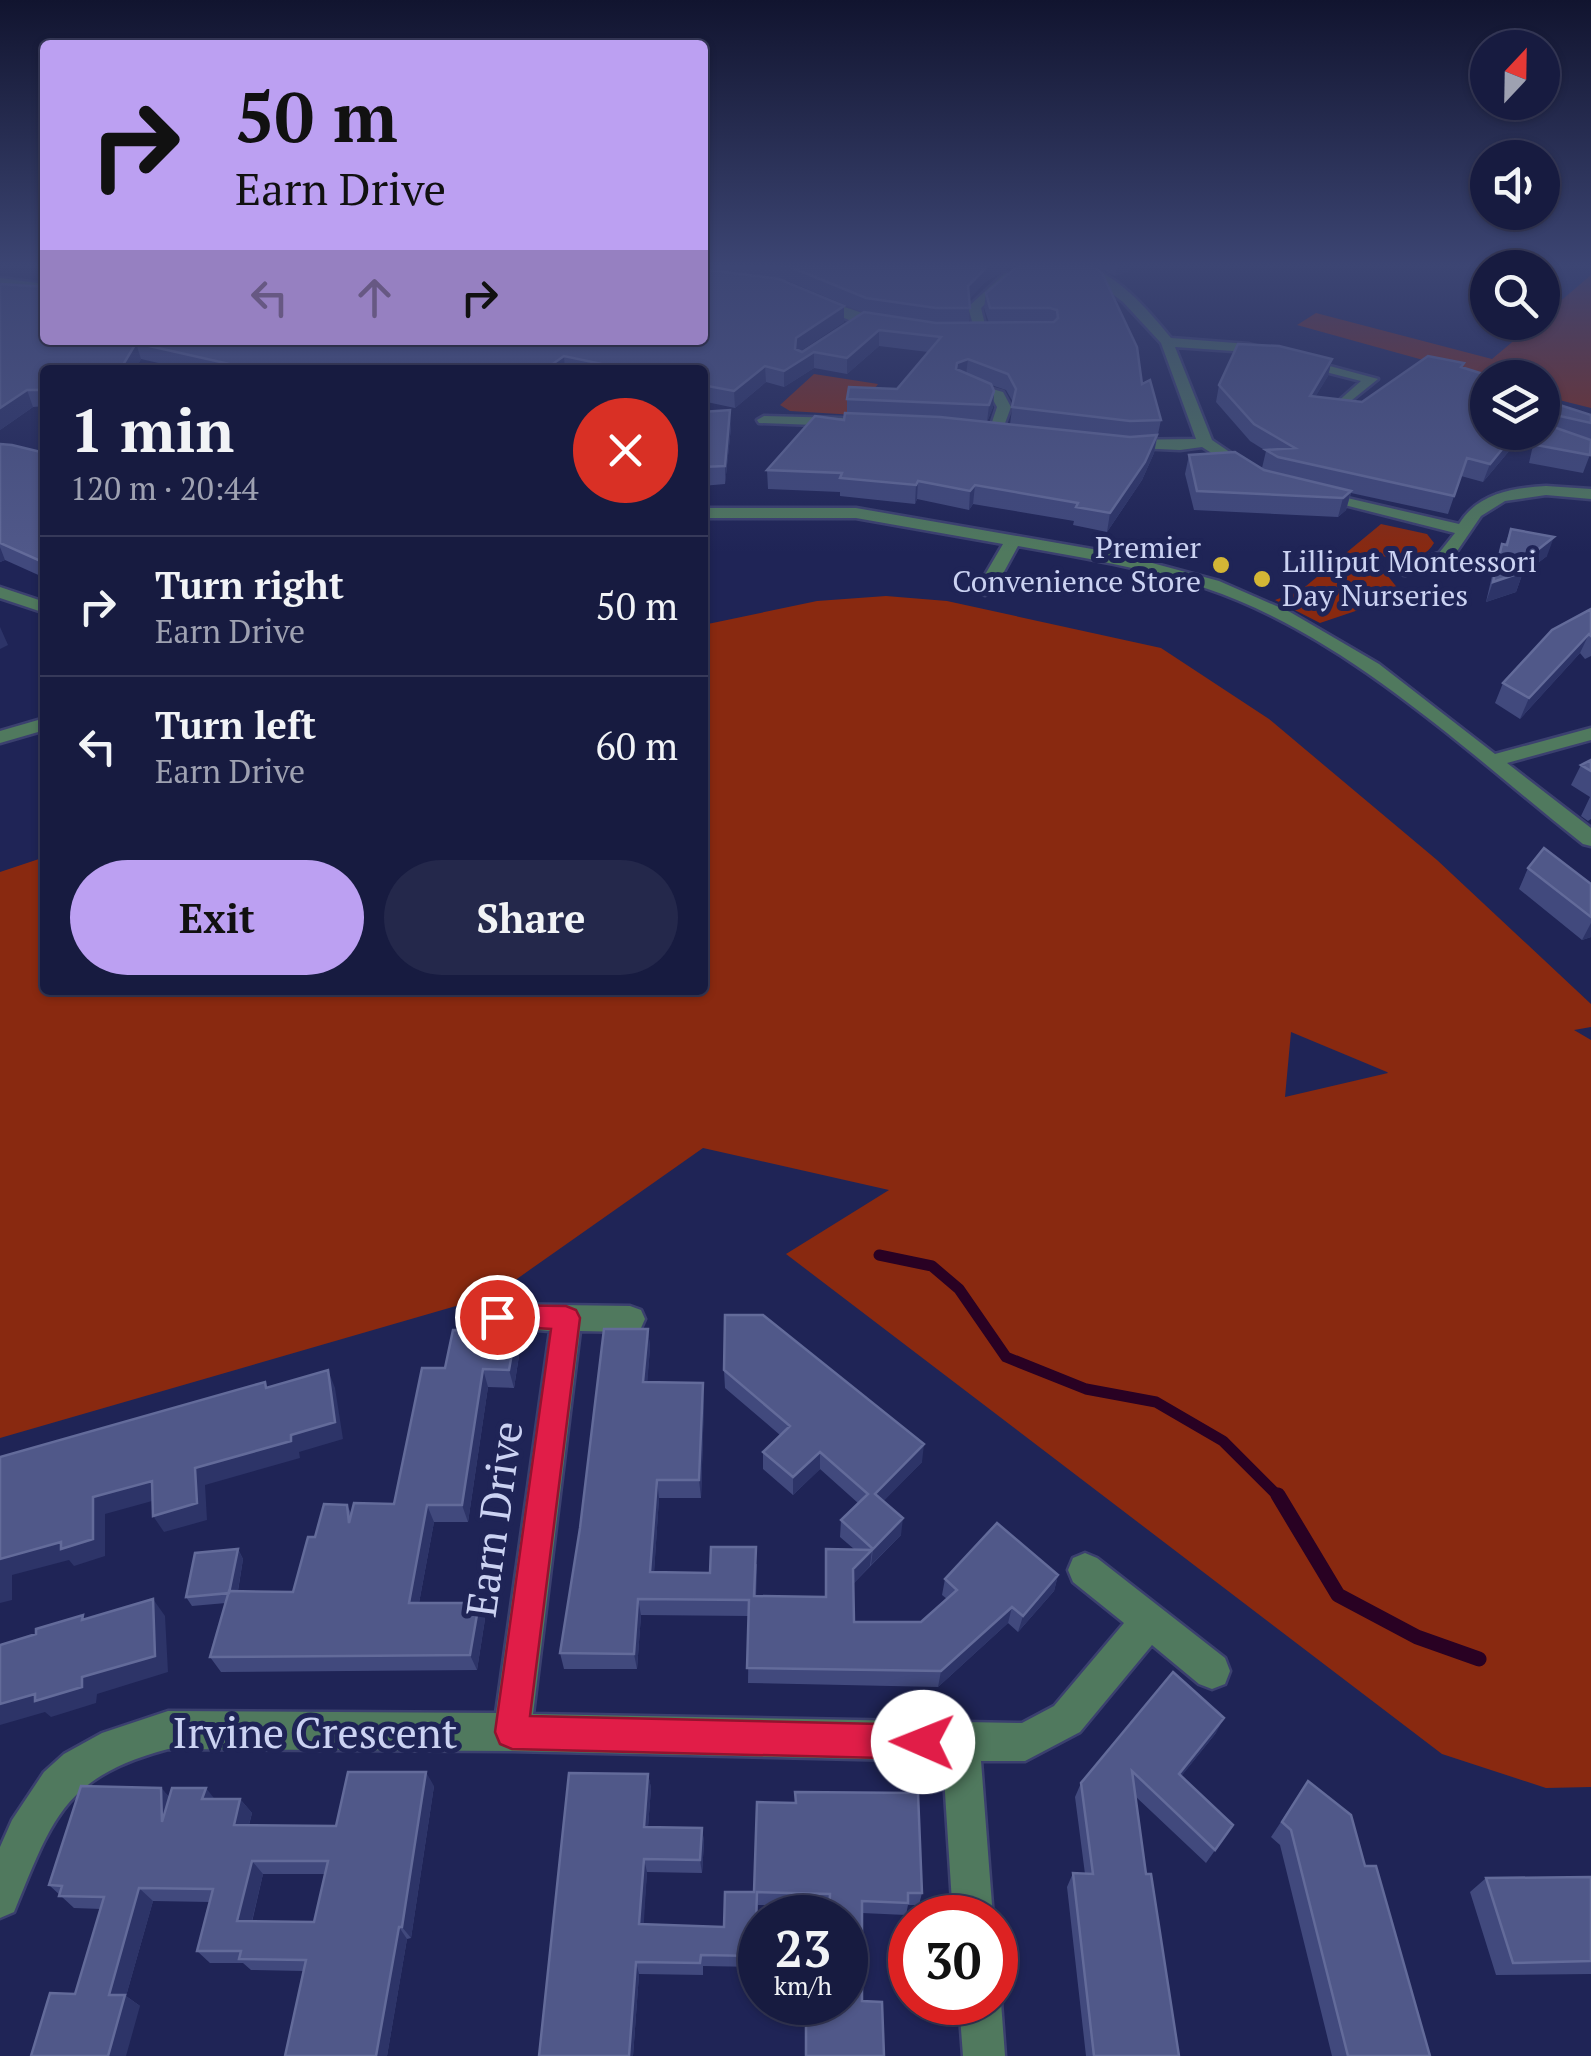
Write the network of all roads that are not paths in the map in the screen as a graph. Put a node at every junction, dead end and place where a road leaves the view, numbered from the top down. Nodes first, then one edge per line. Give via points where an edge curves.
1 (1174, 361) edge
2 (1299, 361) edge
3 (965, 383) edge
4 (1342, 404) edge
5 (764, 420) dead end
6 (852, 423) edge
7 (978, 430) edge
8 (996, 431) junction
9 (1014, 433) edge
10 (1205, 442) junction
11 (1102, 444) edge
12 (1267, 482) edge
13 (1306, 492) edge
14 (1591, 494) edge
15 (708, 513) edge
16 (1463, 530) junction
17 (1014, 540) junction
18 (1405, 570) dead end
19 (985, 590) dead end
20 (0, 592) edge
21 (40, 606) edge
22 (40, 725) edge
23 (1591, 734) edge
24 (0, 737) edge
25 (1491, 761) junction
26 (1591, 839) edge
27 (497, 1317) dead end
28 (566, 1318) junction
29 (630, 1319) dead end
30 (1085, 1570) dead end
31 (1149, 1621) junction
32 (1212, 1671) dead end
33 (512, 1732) junction
34 (960, 1743) junction
35 (9, 1848) edge
36 (972, 1895) edge
37 (0, 1898) edge
38 (982, 2025) edge
39 (984, 2056) edge

1 - 10 street
2 - 4 street via 1371,379
3 - 8 street via 998,395 1004,407
5 - 6 street
7 - 8 street
8 - 9 street
10 - 11 street
10 - 12 street
13 - 16 street
14 - 16 street via 1509,496 1477,510
15 - 17 street via 856,513
16 - 18 street via 1444,558
17 - 19 street
17 - 25 street via 1115,558 1249,600 1372,668
20 - 21 street
22 - 24 street
23 - 25 street
25 - 26 street
27 - 28 street
28 - 29 street
28 - 33 street, Earn Drive
30 - 31 street
31 - 32 street
31 - 34 street, Irvine Crescent via 1068,1719 1025,1742
33 - 34 street, Irvine Crescent
33 - 35 street, Irvine Crescent via 168,1730 132,1738 89,1756 59,1780
34 - 36 street
35 - 37 street, Irvine Crescent
38 - 39 street

